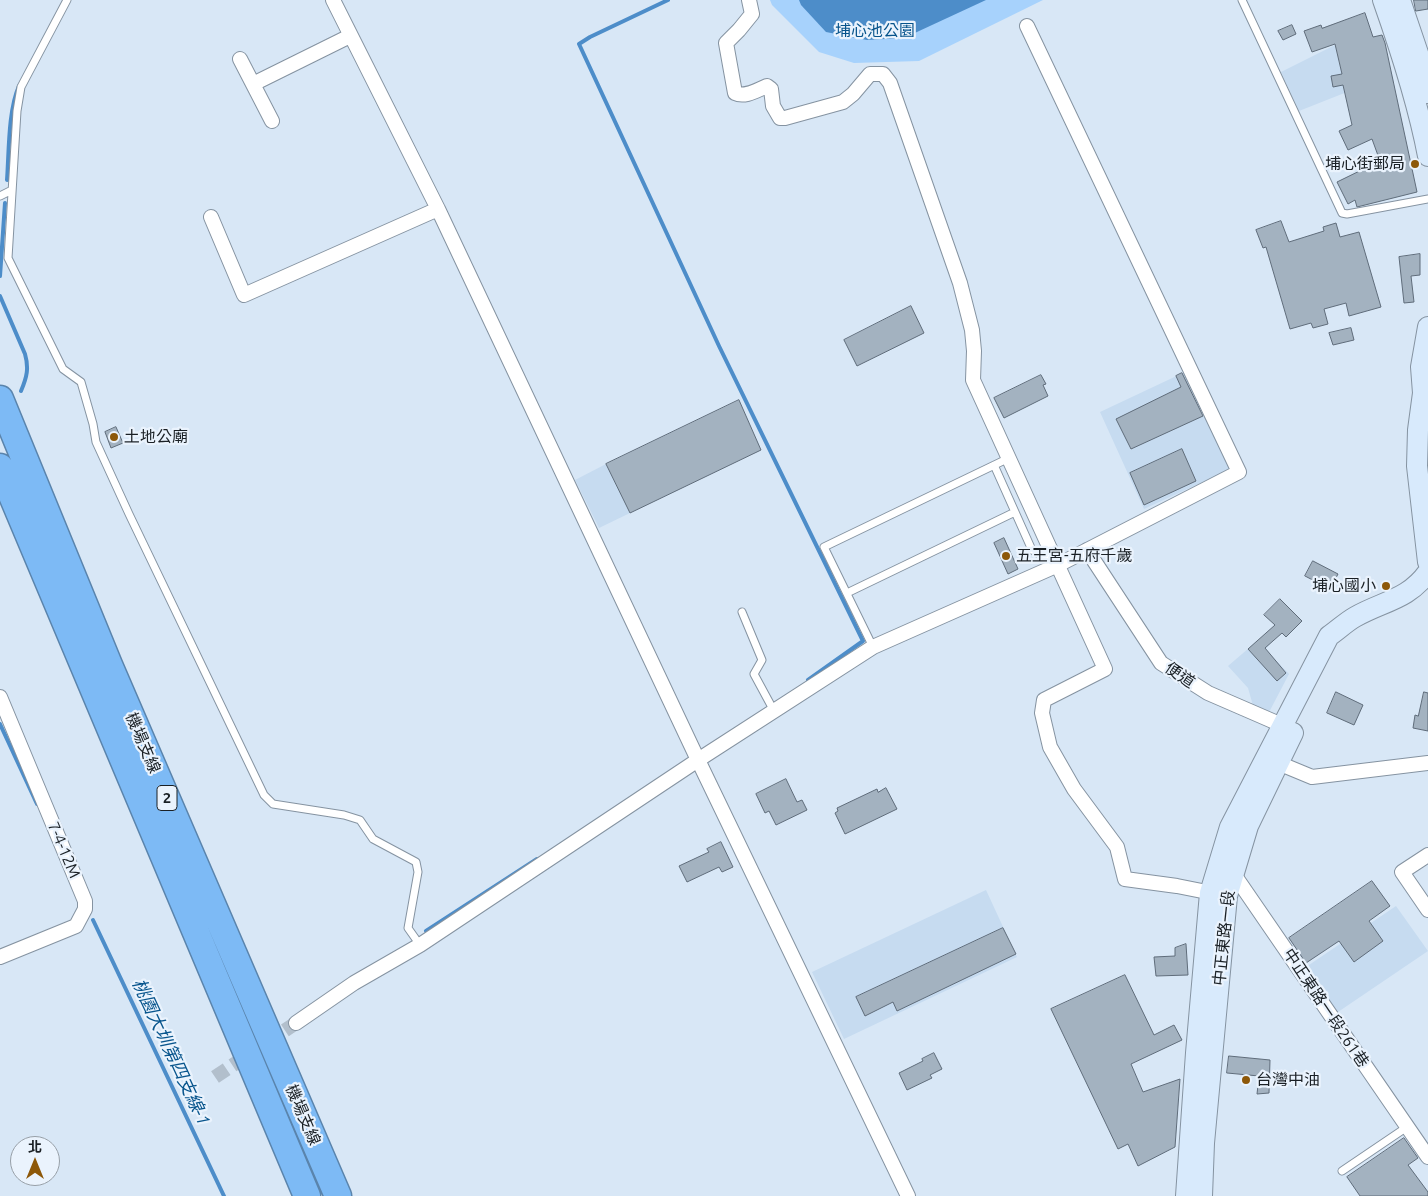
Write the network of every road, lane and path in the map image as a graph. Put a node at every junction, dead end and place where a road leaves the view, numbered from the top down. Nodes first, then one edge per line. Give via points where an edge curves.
1 (67, 0) edge
2 (333, 0) edge
3 (749, 0) edge
4 (1242, 0) edge
5 (1384, 0) edge
6 (1400, 0) edge
7 (1026, 26) dead end
8 (350, 36) junction
9 (240, 59) dead end
10 (1424, 59) edge
11 (253, 84) junction
12 (1428, 93) edge
13 (272, 121) dead end
14 (1428, 156) edge
15 (12, 190) junction
16 (0, 196) edge
17 (1428, 199) edge
18 (438, 210) junction
19 (211, 217) dead end
20 (1428, 327) edge
21 (1427, 389) edge
22 (0, 398) edge
23 (1009, 458) junction
24 (994, 466) junction
25 (0, 467) edge
26 (1015, 512) junction
27 (1087, 550) junction
28 (1428, 562) edge
29 (1058, 565) junction
30 (1428, 572) edge
31 (847, 593) junction
32 (742, 612) dead end
33 (1354, 617) junction
34 (873, 647) junction
35 (0, 697) edge
36 (774, 711) junction
37 (1288, 728) junction
38 (698, 760) junction
39 (1272, 761) junction
40 (1428, 763) edge
41 (1428, 855) edge
42 (1225, 870) junction
43 (1219, 894) junction
44 (1428, 910) edge
45 (420, 946) junction
46 (0, 957) edge
47 (296, 1023) tunnel mouth
48 (1407, 1127) junction
49 (1428, 1157) edge
50 (1342, 1171) dead end
51 (307, 1196) edge
52 (338, 1196) edge
53 (908, 1196) edge
54 (1186, 1196) edge
55 (1202, 1196) edge

1 - 15 lane via 21,86
2 - 8 street
3 - 23 street via 752,14 726,43 737,95 767,86 771,89 773,106 780,118 785,118 843,102 870,74 883,74 890,83 960,283 972,330 972,380
4 - 17 lane via 1342,213
5 - 14 main road
6 - 10 main road
7 - 27 street via 1239,472
8 - 11 street
8 - 18 street
9 - 11 street
10 - 12 main road
11 - 13 street
15 - 16 lane
15 - 45 lane via 8,258 62,369 81,382 96,442 264,795 273,804 360,820 373,839 416,862 418,872 408,928
18 - 19 street via 244,294
18 - 38 street
20 - 21 main road via 1421,367
21 - 28 main road via 1418,430 1417,466
22 - 52 highway, 機場支線 / 2 via 109,665
23 - 24 lane
23 - 29 street
24 - 26 lane
24 - 31 lane via 824,547
25 - 51 highway, 機場支線 / 2
26 - 29 lane via 1032,550
26 - 31 lane
27 - 29 street
27 - 37 street, 便道 via 1161,663 1208,693
29 - 34 street
29 - 43 street via 1105,669 1044,700 1042,713 1050,747 1074,789 1117,847 1125,879
30 - 33 main road via 1406,594
31 - 34 lane
32 - 36 lane via 762,660 754,674
33 - 37 main road, 中正東路一段
33 - 37 main road, 中正東路一段 via 1329,636
34 - 36 street
35 - 46 street, 7-4-12M via 85,901 85,909 76,926
36 - 38 street
37 - 39 main road, 中正東路一段
38 - 45 street
38 - 53 street
39 - 40 street via 1312,777
39 - 42 main road, 中正東路一段 via 1230,827
41 - 44 street via 1402,872
42 - 43 main road, 中正東路一段
42 - 48 street, 中正東路一段261巷
43 - 54 main road, 中正東路一段 via 1196,1053
43 - 55 main road, 中正東路一段
45 - 47 street via 354,983
48 - 49 street, 中正東路一段261巷
48 - 50 lane

